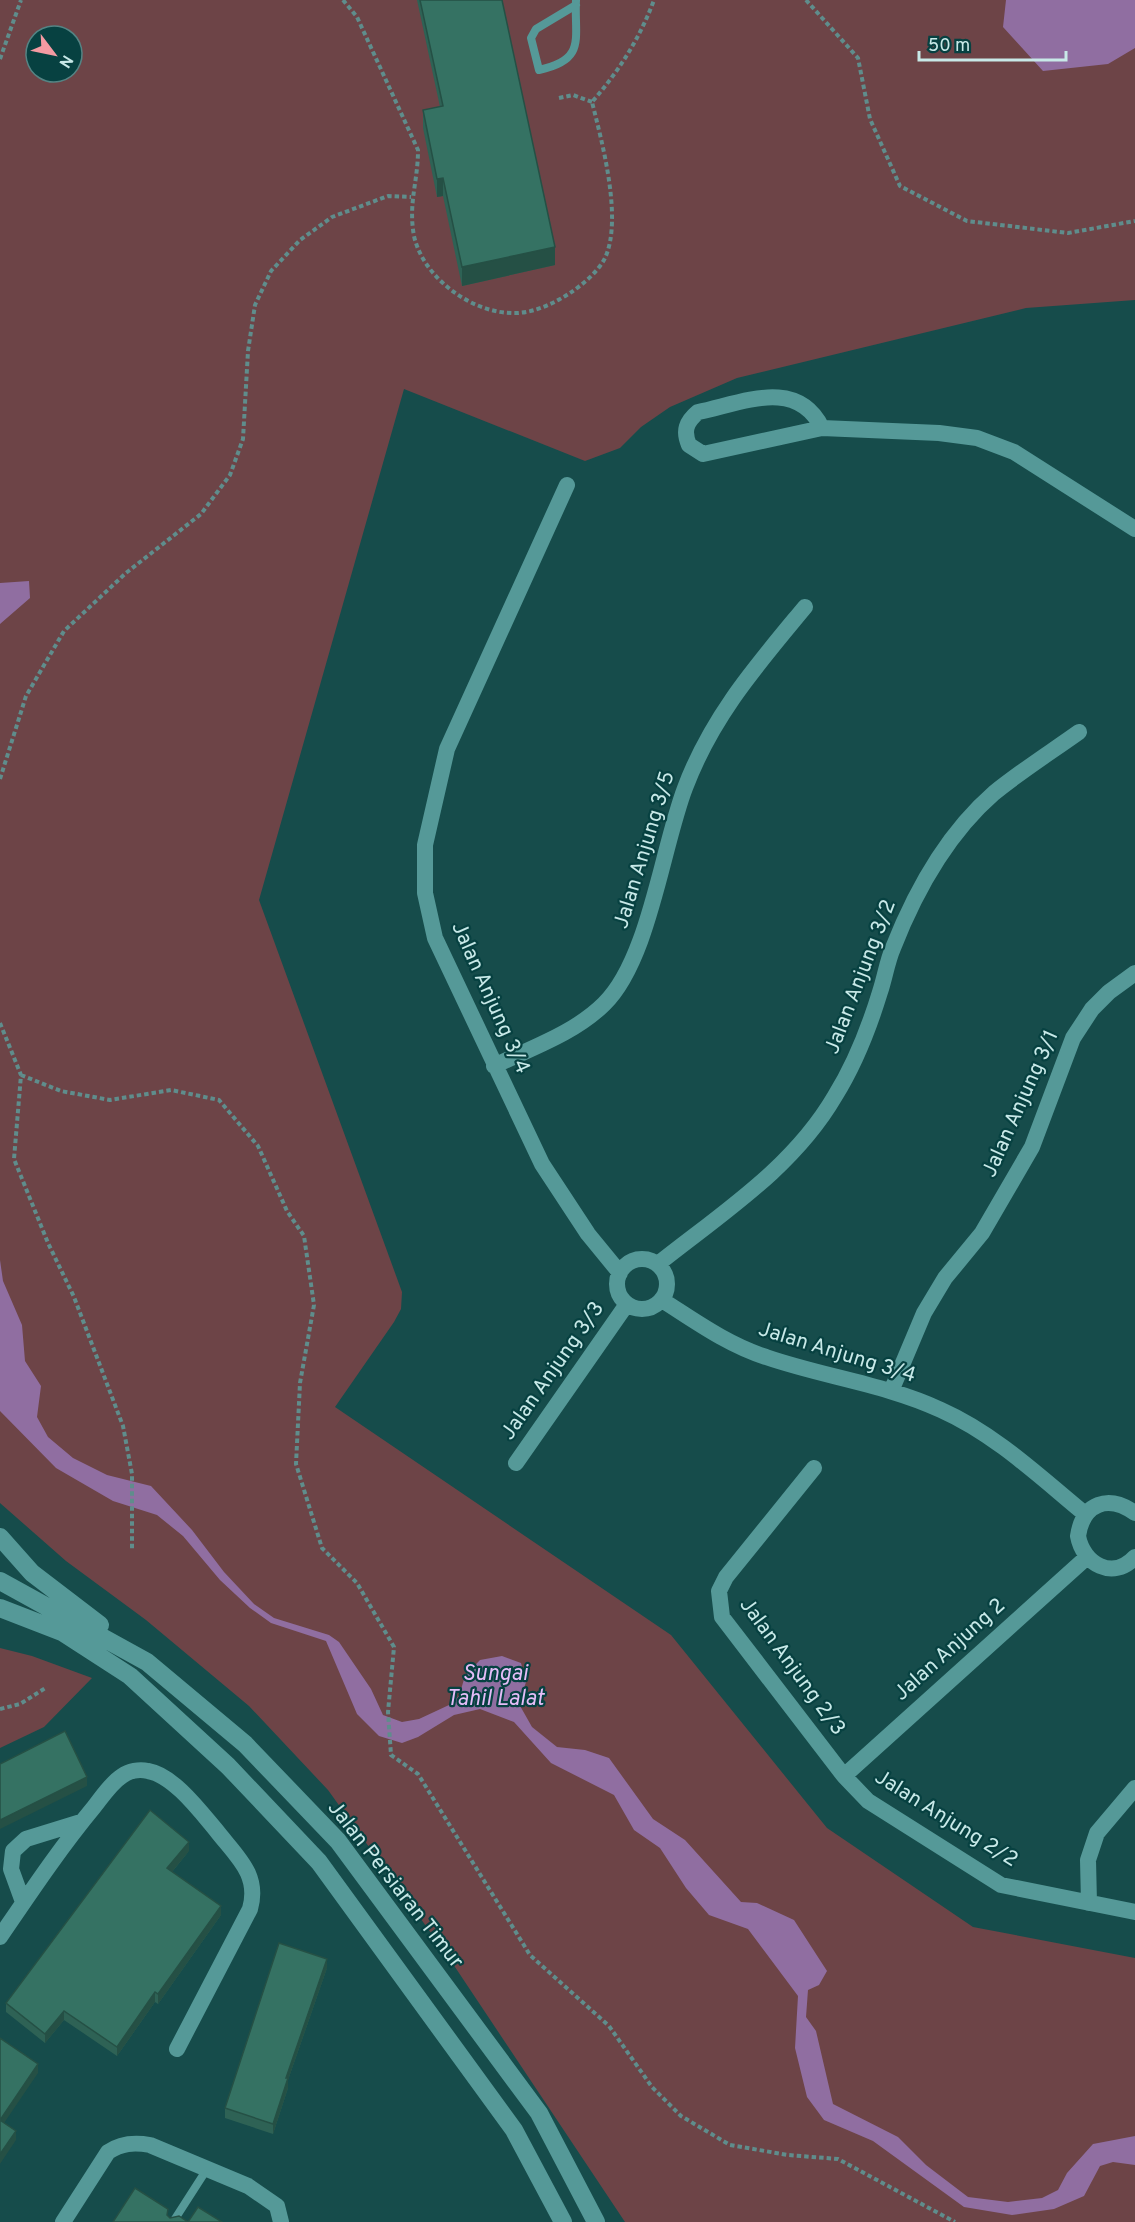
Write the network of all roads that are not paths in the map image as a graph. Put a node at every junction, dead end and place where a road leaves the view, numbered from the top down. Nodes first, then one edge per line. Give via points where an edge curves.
1 (576, 3) edge
2 (822, 428) junction
3 (567, 485) dead end
4 (1134, 525) edge
5 (805, 607) dead end
6 (1079, 732) dead end
7 (1135, 973) edge
8 (494, 1066) junction
9 (658, 1264) junction
10 (620, 1273) junction
11 (662, 1300) junction
12 (627, 1304) junction
13 (892, 1389) junction
14 (516, 1463) dead end
15 (814, 1468) dead end
16 (1135, 1513) edge
17 (1085, 1514) junction
18 (0, 1537) edge
19 (1086, 1558) junction
20 (1133, 1563) edge
21 (0, 1581) edge
22 (0, 1608) edge
23 (0, 1621) edge
24 (62, 1632) junction
25 (147, 1662) junction
26 (844, 1776) junction
27 (1135, 1788) edge
28 (81, 1822) junction
29 (23, 1902) junction
30 (1089, 1903) junction
31 (1135, 1912) edge
32 (0, 1937) edge
33 (177, 2049) dead end
34 (207, 2169) junction
35 (63, 2222) edge
36 (173, 2222) edge
37 (281, 2222) edge
38 (563, 2222) edge
39 (596, 2222) edge

1 - 1 lane via 574,51 566,62 539,70 531,38 536,29
2 - 2 street via 703,454 689,446 685,428 698,412 778,396 805,404
2 - 4 street via 977,438 1014,452
3 - 8 street, Jalan Anjung 3/4 via 447,749 425,845 425,893 435,938
5 - 8 street, Jalan Anjung 3/5 via 731,698 704,746 685,787 640,943 626,974 606,1003 582,1022
6 - 9 street, Jalan Anjung 3/2 via 994,794 963,825 934,867 899,932 863,1042 836,1096 808,1137 777,1171
7 - 13 street, Jalan Anjung 3/1 via 1108,992 1073,1038 1032,1147 982,1233 945,1278 924,1313
8 - 10 street, Jalan Anjung 3/4 via 542,1164 588,1234
9 - 10 street via 641,1258
9 - 11 street via 667,1281
10 - 12 street via 617,1290
11 - 12 street via 641,1309
11 - 13 street, Jalan Anjung 3/4 via 729,1342 765,1357
12 - 14 street, Jalan Anjung 3/3
13 - 17 street, Jalan Anjung 3/4 via 943,1411 1006,1449
15 - 26 street, Jalan Anjung 2/3 via 726,1577 718,1591 718,1603 722,1617
16 - 17 street via 1110,1502
17 - 19 street via 1078,1536
18 - 25 street via 32,1573
19 - 20 street via 1107,1568
19 - 26 street, Jalan Anjung 2
21 - 25 street, Jalan Persiaran Timur
22 - 24 street
23 - 24 street
24 - 38 street via 130,1676 228,1766 319,1862 514,2130
25 - 39 street, Jalan Persiaran Timur via 245,1744 338,1841 539,2113
26 - 30 street, Jalan Anjung 2/2 via 868,1801 1001,1885
27 - 30 street via 1097,1833 1088,1860
28 - 29 street
28 - 29 street via 26,1839 13,1851 11,1869
28 - 33 street via 121,1776 136,1770 150,1771 192,1801 252,1878 254,1893 249,1909
29 - 32 street
30 - 31 street, Jalan Anjung 2/2
34 - 35 street via 150,2145 126,2144 108,2152
34 - 36 lane
34 - 37 street via 267,2197 277,2206

